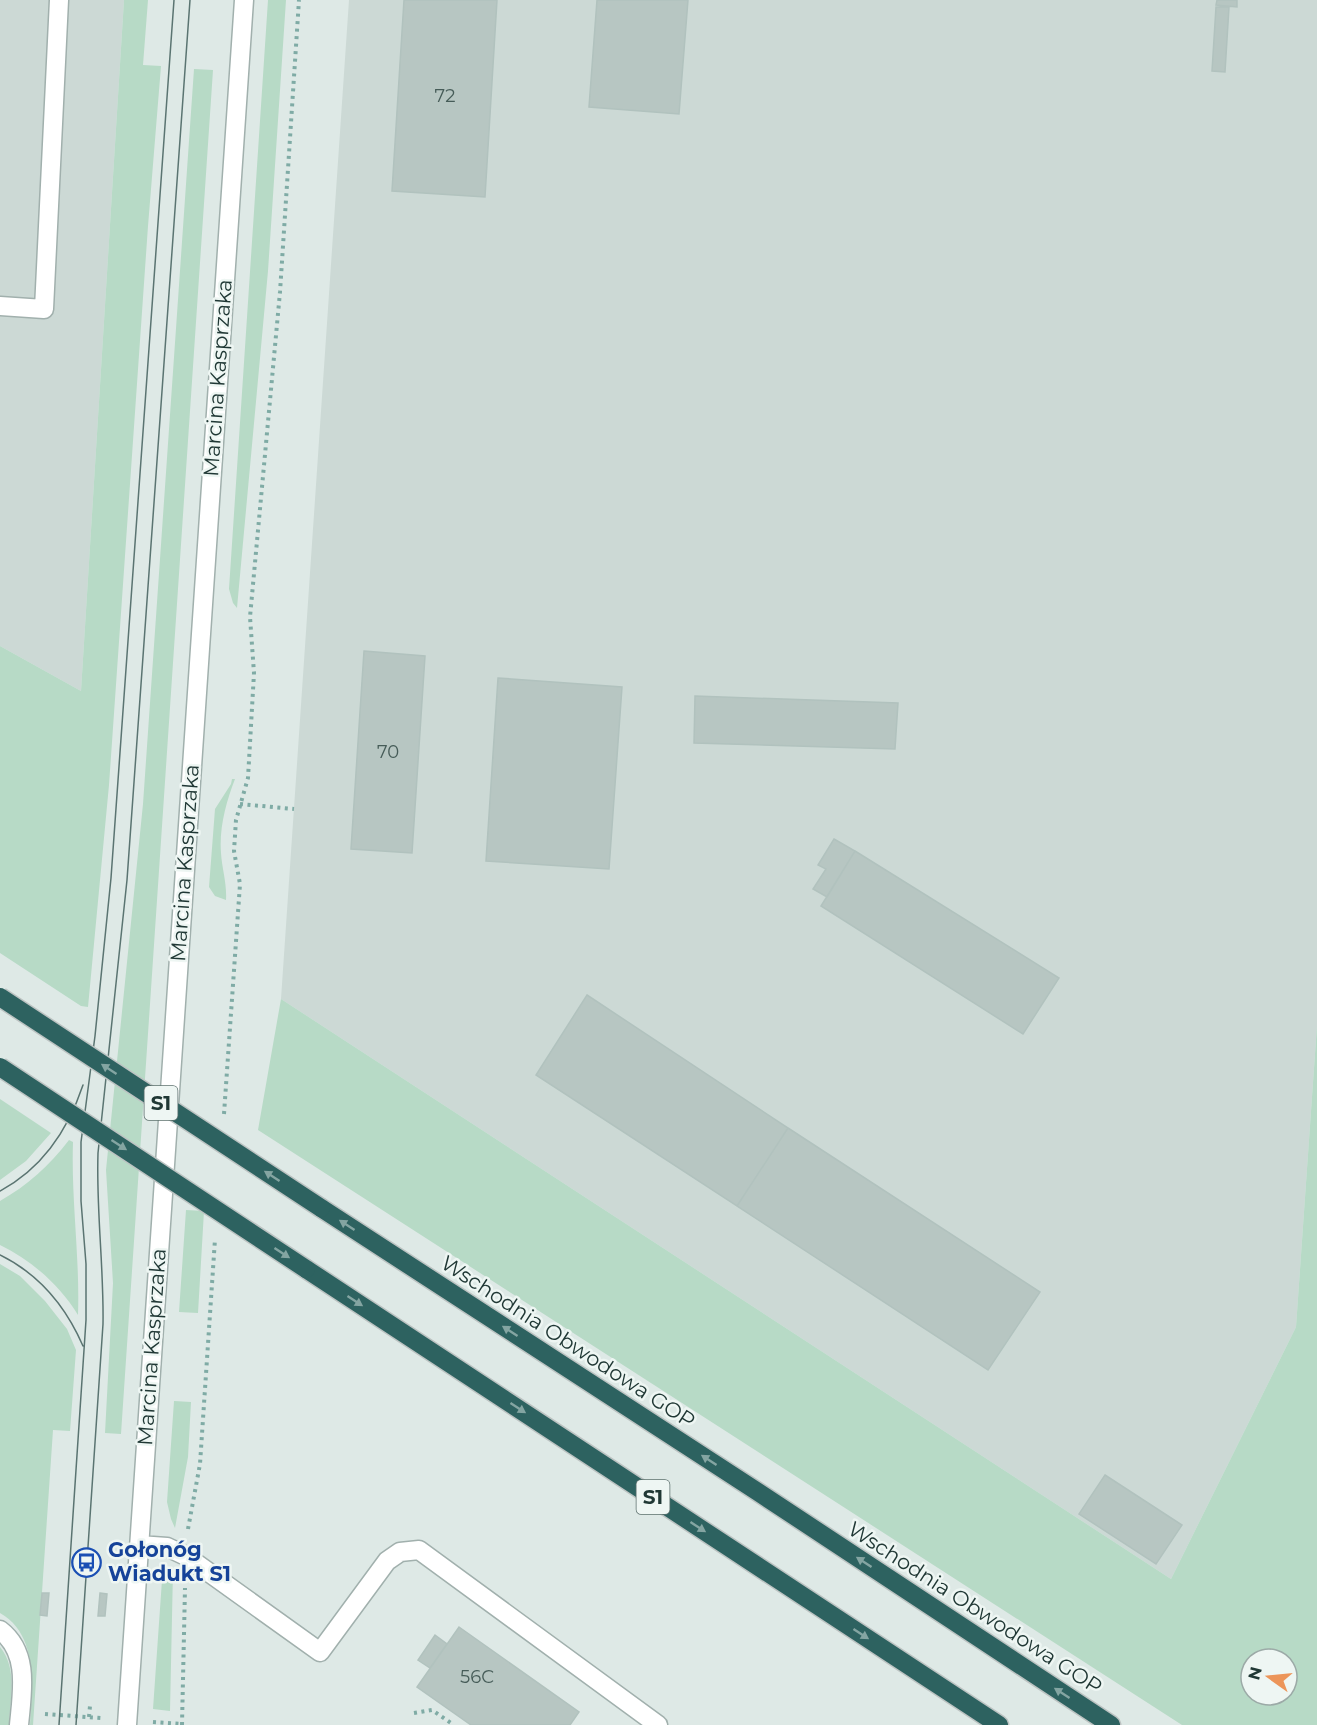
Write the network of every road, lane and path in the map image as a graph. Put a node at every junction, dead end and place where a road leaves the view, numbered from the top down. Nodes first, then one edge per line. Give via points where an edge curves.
1 (59, 0) edge
2 (244, 0) edge
3 (299, 0) edge
4 (0, 306) edge
5 (240, 804) junction
6 (294, 809) dead end
7 (0, 997) edge
8 (0, 1067) edge
9 (223, 1123) dead end
10 (215, 1239) dead end
11 (139, 1545) junction
12 (186, 1556) junction
13 (0, 1630) edge
14 (45, 1702) dead end
15 (90, 1706) dead end
16 (414, 1713) dead end
17 (89, 1717) junction
18 (101, 1718) dead end
19 (152, 1722) dead end
20 (182, 1724) edge
21 (20, 1725) edge
22 (127, 1725) edge
23 (454, 1725) edge
24 (658, 1725) edge
25 (999, 1725) edge
26 (1111, 1725) edge

1 - 4 street via 44,309
2 - 11 street, Marcina Kasprzaka
3 - 5 path via 280,292 250,617 254,672 248,778
5 - 6 path
5 - 9 path via 234,851 240,884
26 -> 7 highway, Wschodnia Obwodowa GOP / S1, bridge
8 -> 25 highway, S1, bridge
10 - 12 path via 201,1458
11 - 12 street via 167,1547
11 - 22 street, Marcina Kasprzaka
12 - 20 path
12 - 24 street via 320,1652 387,1561 400,1551 419,1550
13 - 21 street via 21,1662
14 - 17 path via 45,1714
15 - 17 path
16 - 23 path via 432,1710
17 - 18 path
19 - 20 path

